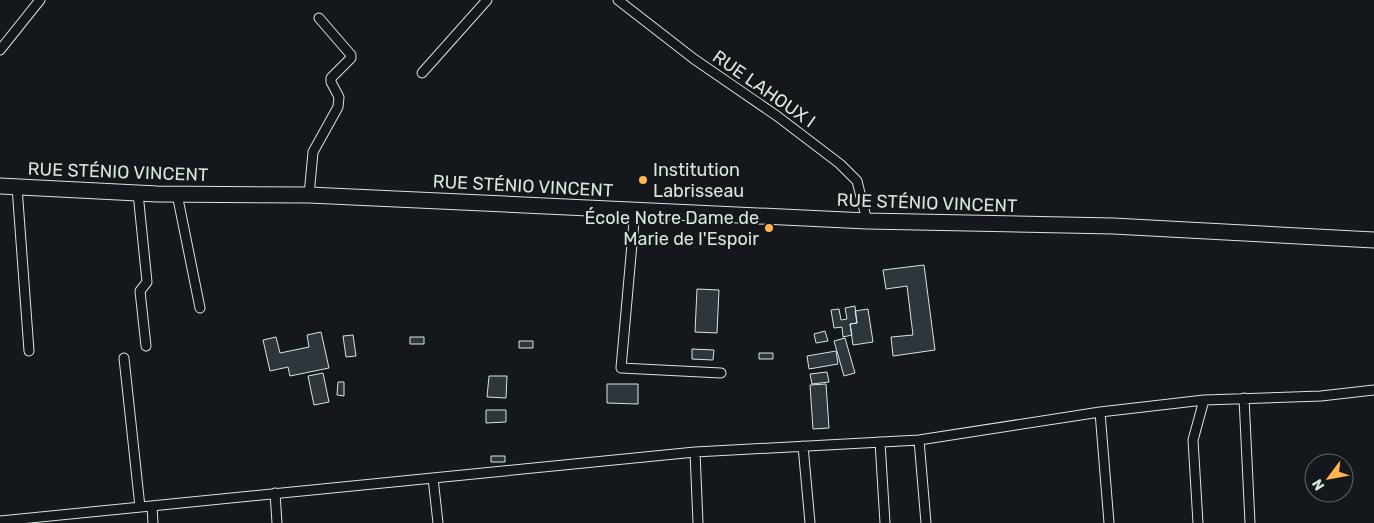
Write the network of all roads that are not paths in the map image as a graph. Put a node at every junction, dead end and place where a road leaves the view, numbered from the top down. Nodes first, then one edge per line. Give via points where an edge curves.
1 (40, 0) edge
2 (487, 0) edge
3 (618, 0) edge
4 (318, 18) dead end
5 (0, 50) edge
6 (422, 73) dead end
7 (0, 186) edge
8 (17, 187) junction
9 (138, 193) junction
10 (177, 194) junction
11 (309, 195) junction
12 (635, 210) junction
13 (867, 221) junction
14 (1374, 240) edge
15 (200, 308) dead end
16 (146, 346) dead end
17 (29, 351) dead end
18 (124, 358) dead end
19 (721, 373) dead end
20 (1374, 390) edge
21 (1244, 398) junction
22 (1204, 400) junction
23 (1100, 412) junction
24 (920, 440) junction
25 (880, 442) junction
26 (803, 446) junction
27 (695, 452) junction
28 (433, 478) junction
29 (276, 493) junction
30 (152, 506) junction
31 (140, 507) junction
32 (0, 522) edge
33 (153, 523) edge
34 (277, 523) edge
35 (438, 523) edge
36 (698, 523) edge
37 (810, 523) edge
38 (884, 523) edge
39 (926, 523) edge
40 (1109, 523) edge
41 (1198, 523) edge
42 (1250, 523) edge

1 - 5 street
2 - 6 street
3 - 13 street, RUE LAHOUX I via 840,164 857,181
4 - 11 street via 351,58 331,78 339,97 338,107 313,152
7 - 8 main road, RUE STÉNIO VINCENT
8 - 9 main road, RUE STÉNIO VINCENT
8 - 17 street
9 - 10 main road, RUE STÉNIO VINCENT
9 - 16 street via 147,282 140,291
10 - 11 main road, RUE STÉNIO VINCENT
10 - 15 street
11 - 12 main road, RUE STÉNIO VINCENT
12 - 13 main road, RUE STÉNIO VINCENT
12 - 19 street via 621,368
13 - 14 main road, RUE STÉNIO VINCENT via 1113,226
18 - 31 street
20 - 21 street via 1321,396
21 - 22 street
21 - 42 street
22 - 23 street
22 - 41 street via 1193,440
23 - 24 street
23 - 40 street
24 - 25 street
24 - 39 street
25 - 26 street
25 - 38 street
26 - 27 street
26 - 37 street
27 - 28 street
27 - 36 street
28 - 29 street
28 - 35 street
29 - 30 street
29 - 34 street
30 - 31 street
30 - 33 street
31 - 32 street

